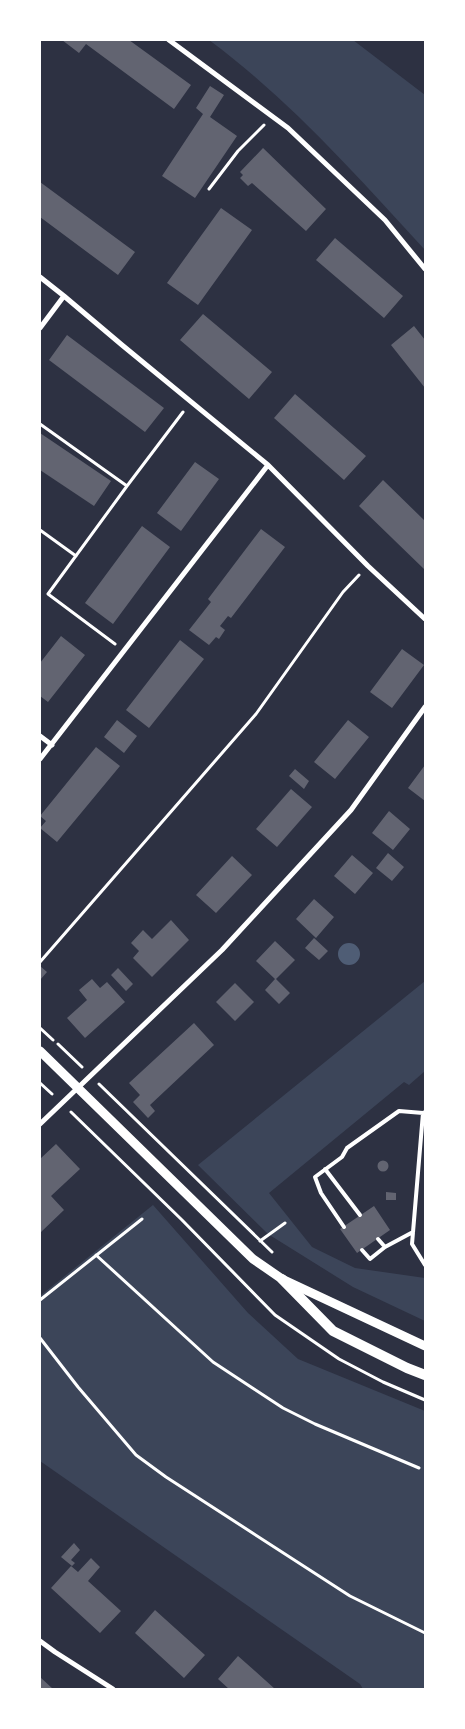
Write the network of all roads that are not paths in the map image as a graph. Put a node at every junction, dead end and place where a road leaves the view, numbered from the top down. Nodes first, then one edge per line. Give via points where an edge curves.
1 (169, 40) edge
2 (425, 269) edge
3 (40, 278) edge
4 (64, 296) junction
5 (40, 328) edge
6 (268, 466) junction
7 (425, 619) edge
8 (425, 707) edge
9 (40, 736) edge
10 (52, 745) junction
11 (40, 760) edge
12 (40, 1051) edge
13 (78, 1088) junction
14 (424, 1113) edge
15 (40, 1124) edge
16 (325, 1169) junction
17 (360, 1215) dead end
18 (344, 1227) dead end
19 (413, 1232) junction
20 (378, 1239) dead end
21 (385, 1247) junction
22 (362, 1250) dead end
23 (425, 1265) edge
24 (282, 1279) junction
25 (425, 1346) edge
26 (425, 1375) edge
27 (40, 1641) edge
28 (113, 1689) edge

1 - 2 street via 288,128 384,220
3 - 4 street
4 - 5 street
4 - 6 street
6 - 7 street
6 - 10 street
8 - 13 street via 351,810 222,950
9 - 10 street
10 - 11 street
12 - 13 street
13 - 15 street
13 - 24 street via 253,1259
14 - 16 lane via 399,1111 347,1148 342,1157
14 - 19 lane
16 - 17 lane
16 - 18 lane via 315,1177 320,1193
19 - 21 lane
19 - 23 lane via 412,1244
20 - 21 lane
21 - 22 lane via 370,1259
24 - 25 street
24 - 26 main road via 333,1331
27 - 28 street

